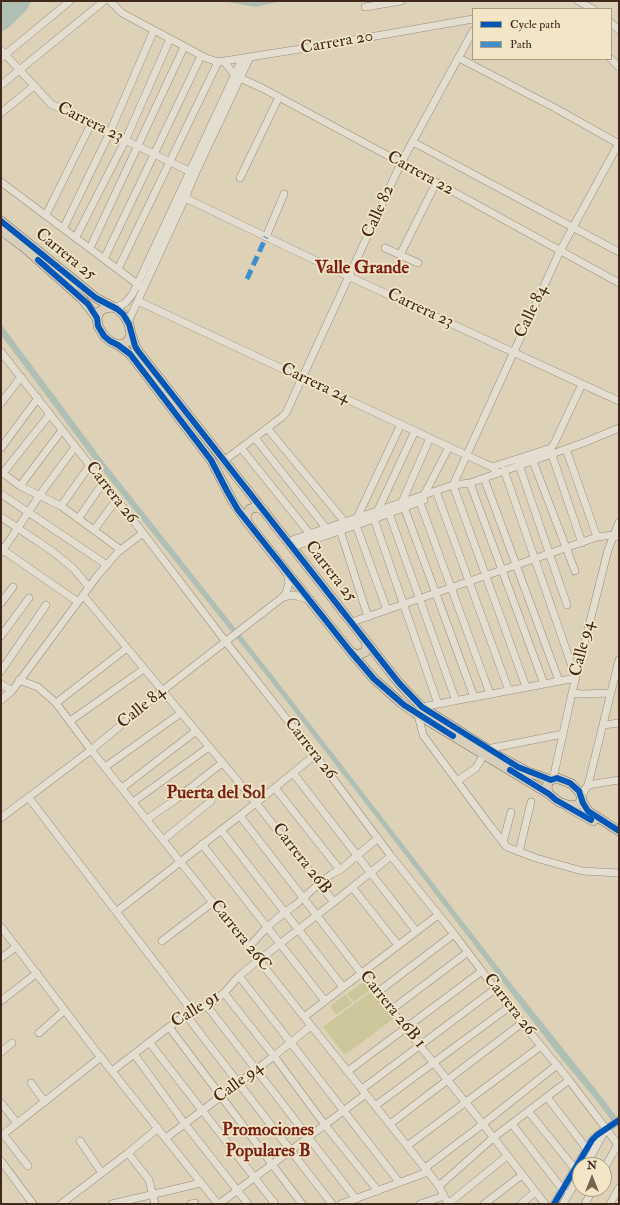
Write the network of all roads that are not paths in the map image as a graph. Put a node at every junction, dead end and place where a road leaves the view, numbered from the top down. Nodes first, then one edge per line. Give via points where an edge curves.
1 (70, 1) edge
2 (104, 1) edge
3 (110, 1) edge
4 (401, 1) edge
5 (578, 1) edge
6 (365, 7) dead end
7 (591, 8) edge
8 (472, 19) edge
9 (154, 30) junction
10 (472, 33) edge
11 (170, 39) junction
12 (184, 47) junction
13 (3, 54) edge
14 (201, 56) junction
15 (250, 57) junction
16 (459, 58) junction
17 (242, 59) junction
18 (612, 59) edge
19 (221, 62) junction
20 (619, 67) edge
21 (20, 70) junction
22 (237, 77) junction
23 (1, 85) edge
24 (34, 86) junction
25 (279, 97) junction
26 (1, 114) edge
27 (92, 124) junction
28 (110, 132) junction
29 (125, 141) junction
30 (413, 142) junction
31 (619, 143) edge
32 (138, 147) junction
33 (155, 155) junction
34 (170, 162) junction
35 (401, 163) junction
36 (192, 173) junction
37 (240, 178) dead end
38 (1, 182) edge
39 (436, 183) junction
40 (284, 194) dead end
41 (182, 197) junction
42 (46, 215) junction
43 (1, 221) edge
44 (64, 227) junction
45 (573, 227) junction
46 (1, 230) edge
47 (76, 237) junction
48 (266, 237) junction
49 (90, 248) junction
50 (385, 248) dead end
51 (560, 251) junction
52 (619, 252) edge
53 (400, 255) junction
54 (104, 259) junction
55 (418, 263) dead end
56 (118, 269) junction
57 (350, 277) junction
58 (619, 283) edge
59 (140, 286) junction
60 (138, 301) junction
61 (114, 308) junction
62 (97, 318) junction
63 (128, 322) junction
64 (131, 334) junction
65 (118, 345) junction
66 (1, 352) edge
67 (513, 352) junction
68 (21, 377) junction
69 (302, 379) junction
70 (582, 384) junction
71 (38, 398) junction
72 (619, 401) edge
73 (1, 404) edge
74 (50, 414) junction
75 (401, 424) junction
76 (267, 428) junction
77 (619, 428) edge
78 (62, 430) junction
79 (415, 431) junction
80 (255, 438) junction
81 (430, 438) junction
82 (449, 446) junction
83 (75, 447) junction
84 (1, 448) edge
85 (240, 448) junction
86 (552, 449) junction
87 (566, 450) junction
88 (466, 455) junction
89 (225, 460) junction
90 (533, 461) junction
91 (90, 465) junction
92 (519, 465) junction
93 (492, 467) junction
94 (501, 472) junction
95 (2, 473) edge
96 (484, 478) junction
97 (103, 482) junction
98 (470, 483) junction
99 (20, 486) junction
100 (454, 487) junction
101 (436, 493) junction
102 (1, 494) edge
103 (40, 496) junction
104 (421, 497) junction
105 (116, 500) junction
106 (403, 505) junction
107 (62, 506) junction
108 (264, 510) junction
109 (378, 510) junction
110 (28, 512) junction
111 (389, 513) junction
112 (1, 517) edge
113 (78, 519) junction
114 (374, 519) junction
115 (356, 521) junction
116 (247, 522) junction
117 (345, 522) junction
118 (619, 522) edge
119 (326, 528) junction
120 (17, 529) junction
121 (94, 530) junction
122 (340, 530) junction
123 (143, 533) junction
124 (310, 534) junction
125 (616, 536) edge
126 (597, 537) junction
127 (582, 543) junction
128 (291, 544) junction
129 (566, 548) junction
130 (2, 550) edge
131 (121, 550) junction
132 (550, 554) junction
133 (534, 559) junction
134 (107, 564) junction
135 (516, 565) junction
136 (502, 570) junction
137 (575, 571) dead end
138 (287, 572) junction
139 (486, 576) junction
140 (469, 582) junction
141 (13, 587) dead end
142 (89, 587) junction
143 (451, 588) junction
144 (435, 593) junction
145 (83, 595) junction
146 (283, 597) junction
147 (29, 598) dead end
148 (308, 599) junction
149 (419, 599) junction
150 (1, 602) edge
151 (78, 602) junction
152 (403, 604) junction
153 (46, 605) dead end
154 (567, 605) dead end
155 (387, 610) junction
156 (368, 616) junction
157 (352, 622) junction
158 (1, 636) edge
159 (364, 638) junction
160 (226, 642) junction
161 (127, 648) junction
162 (350, 651) junction
163 (619, 660) edge
164 (144, 669) junction
165 (1, 671) edge
166 (617, 671) edge
167 (576, 678) junction
168 (19, 680) junction
169 (559, 681) junction
170 (1, 684) edge
171 (544, 684) junction
172 (526, 688) junction
173 (12, 691) junction
174 (162, 691) junction
175 (509, 691) junction
176 (572, 693) junction
177 (611, 693) junction
178 (490, 694) junction
179 (474, 697) junction
180 (1, 700) edge
181 (456, 701) junction
182 (56, 703) junction
183 (438, 704) junction
184 (420, 711) junction
185 (181, 714) junction
186 (70, 721) junction
187 (619, 723) edge
188 (603, 725) junction
189 (196, 731) junction
190 (563, 734) junction
191 (208, 746) junction
192 (91, 750) junction
193 (486, 751) junction
194 (315, 755) junction
195 (222, 763) junction
196 (105, 767) junction
197 (293, 773) junction
198 (460, 779) dead end
199 (552, 779) junction
200 (619, 780) edge
201 (588, 785) junction
202 (122, 788) junction
203 (275, 788) junction
204 (549, 794) junction
205 (29, 798) junction
206 (581, 798) junction
207 (211, 801) dead end
208 (133, 802) junction
209 (532, 802) dead end
210 (256, 803) junction
211 (565, 805) junction
212 (511, 812) dead end
213 (240, 816) junction
214 (1, 818) edge
215 (147, 819) junction
216 (221, 830) junction
217 (618, 832) edge
218 (378, 838) junction
219 (163, 840) junction
220 (202, 844) junction
221 (504, 844) junction
222 (519, 852) junction
223 (356, 854) junction
224 (391, 856) junction
225 (180, 861) junction
226 (340, 870) junction
227 (371, 873) junction
228 (619, 873) edge
229 (320, 883) junction
230 (352, 887) junction
231 (304, 898) junction
232 (213, 902) junction
233 (334, 902) junction
234 (116, 912) junction
235 (285, 912) junction
236 (316, 915) junction
237 (438, 915) junction
238 (1, 927) edge
239 (267, 928) junction
240 (299, 929) junction
241 (416, 931) junction
242 (454, 934) junction
243 (162, 941) dead end
244 (280, 944) junction
245 (398, 945) junction
246 (16, 947) junction
247 (249, 947) junction
248 (468, 952) junction
249 (1, 958) edge
250 (259, 960) junction
251 (482, 971) junction
252 (37, 973) junction
253 (362, 974) junction
254 (239, 976) junction
255 (344, 987) junction
256 (496, 989) junction
257 (378, 992) junction
258 (224, 993) junction
259 (1, 1001) edge
260 (325, 1001) junction
261 (207, 1006) junction
262 (509, 1006) junction
263 (66, 1010) junction
264 (391, 1010) junction
265 (190, 1013) junction
266 (304, 1017) junction
267 (522, 1023) junction
268 (311, 1026) junction
269 (169, 1027) junction
270 (406, 1028) junction
271 (40, 1033) dead end
272 (150, 1042) junction
273 (291, 1042) junction
274 (12, 1044) dead end
275 (420, 1045) junction
276 (541, 1046) junction
277 (1, 1052) edge
278 (134, 1054) junction
279 (274, 1056) junction
280 (101, 1057) junction
281 (434, 1063) junction
282 (557, 1065) junction
283 (256, 1070) junction
284 (112, 1071) junction
285 (348, 1071) junction
286 (448, 1080) junction
287 (569, 1080) junction
288 (31, 1083) dead end
289 (239, 1083) junction
290 (364, 1091) junction
291 (220, 1096) junction
292 (547, 1097) junction
293 (45, 1102) junction
294 (1, 1103) edge
295 (466, 1103) junction
296 (375, 1106) junction
297 (203, 1110) junction
298 (342, 1111) junction
299 (528, 1111) junction
300 (619, 1120) edge
301 (16, 1123) junction
302 (185, 1124) junction
303 (390, 1124) junction
304 (483, 1124) junction
305 (512, 1124) junction
306 (325, 1125) junction
307 (158, 1128) junction
308 (608, 1128) junction
309 (2, 1135) edge
310 (166, 1138) junction
311 (308, 1138) junction
312 (493, 1138) junction
313 (80, 1141) dead end
314 (618, 1145) edge
315 (407, 1146) junction
316 (586, 1148) junction
317 (290, 1151) junction
318 (128, 1153) junction
319 (507, 1156) junction
320 (583, 1157) edge
321 (591, 1157) edge
322 (611, 1157) edge
323 (1, 1161) edge
324 (272, 1164) junction
325 (28, 1166) dead end
326 (572, 1166) edge
327 (426, 1170) junction
328 (102, 1173) junction
329 (522, 1174) junction
330 (254, 1177) junction
331 (572, 1178) edge
332 (399, 1182) junction
333 (200, 1183) junction
334 (572, 1183) edge
335 (439, 1186) junction
336 (619, 1188) edge
337 (237, 1190) junction
338 (563, 1190) junction
339 (378, 1191) junction
340 (535, 1192) junction
341 (153, 1194) junction
342 (444, 1196) junction
343 (356, 1199) junction
344 (33, 1204) edge
345 (61, 1204) edge
346 (112, 1204) edge
347 (155, 1204) edge
348 (218, 1204) edge
349 (248, 1204) edge
350 (275, 1204) edge
351 (302, 1204) edge
352 (332, 1204) edge
353 (341, 1204) edge
354 (420, 1204) edge
355 (448, 1204) edge
356 (484, 1204) edge
357 (521, 1204) edge
358 (545, 1204) edge
359 (554, 1204) edge
360 (563, 1204) edge
361 (610, 1204) edge

1 - 13 street
2 - 21 street
3 - 9 street via 122,13
4 - 6 street
5 - 7 street
8 - 15 street, Carrera 20
9 - 11 street
9 - 28 street
10 - 16 street, Calle 82
11 - 12 street
11 - 29 street
12 - 14 street
12 - 32 street
13 - 21 street, Carrera 23
14 - 19 street, Carrera 20
14 - 33 street
15 - 17 street, Carrera 20
15 - 22 street
16 - 30 street, Calle 82
16 - 31 street
17 - 19 street, Carrera 20
17 - 22 street
18 - 20 street
19 - 22 street, Carrera 22
19 - 34 street
21 - 23 street
21 - 24 street, Carrera 23
22 - 25 street, Carrera 22
22 - 36 street
24 - 26 street
24 - 27 street, Carrera 23 via 51,104
25 - 35 street, Carrera 22
25 - 37 street
27 - 28 street, Carrera 23
27 - 42 street
28 - 29 street, Carrera 23
28 - 44 street
29 - 32 street, Carrera 23
29 - 47 street
30 - 35 street, Calle 82
30 - 45 street, Carrera 22
31 - 45 street, Calle 84
32 - 33 street, Carrera 23
32 - 49 street
33 - 34 street, Carrera 23
33 - 54 street
34 - 36 street, Carrera 23
34 - 56 street
35 - 39 street, Carrera 22
35 - 57 street, Calle 82
36 - 41 street
38 - 42 street
39 - 51 street, Carrera 22
39 - 53 street
40 - 48 street
41 - 48 street, Carrera 23
41 - 59 street
42 - 44 street
43 - 61 main road, Carrera 25 via 96,298
44 - 47 street
45 - 51 street, Calle 84
45 - 52 street, Carrera 22
46 - 62 main road, Carrera 25 via 82,299
47 - 49 street
48 - 57 street, Carrera 23
49 - 54 street
50 - 53 street
51 - 58 street, Carrera 22
51 - 67 street, Calle 84
53 - 55 street
54 - 56 street
56 - 59 street
57 - 67 street, Carrera 23
57 - 69 street, Calle 82
59 - 60 street
59 - 61 street via 125,303
60 - 63 street
60 - 69 street, Carrera 24
61 - 62 main road via 103,309
61 - 63 main road via 123,314
62 - 65 main road via 104,336
63 - 64 main road
64 - 65 main road via 127,342
64 - 89 main road, Carrera 25 via 138,351
65 - 116 main road, Carrera 25 via 130,354 211,460 233,502
66 - 68 street, Carrera 26
67 - 70 street, Carrera 23
67 - 88 street, Calle 84
68 - 71 street, Carrera 26
68 - 73 street
69 - 75 street, Carrera 24
69 - 76 street, Calle 82 via 286,413
70 - 72 street, Carrera 23
70 - 86 street
71 - 74 street, Carrera 26
71 - 84 street
74 - 78 street, Carrera 26
74 - 95 street
75 - 79 street, Carrera 24
75 - 115 street
76 - 80 street, Calle 82
76 - 117 street
77 - 87 street
78 - 83 street, Carrera 26
78 - 99 street
79 - 81 street, Carrera 24
79 - 109 street
80 - 85 street, Calle 82
80 - 119 street
81 - 82 street, Carrera 24
81 - 106 street
82 - 88 street, Carrera 24
82 - 104 street
83 - 91 street, Carrera 26
83 - 103 street
85 - 89 street, Calle 82
85 - 124 street
86 - 87 street
86 - 90 street
86 - 93 street
86 - 127 street
87 - 126 street
88 - 93 street, Carrera 24
88 - 100 street, Calle 84
89 - 108 main road, Carrera 25
90 - 92 street
90 - 129 street
91 - 97 street, Carrera 26
91 - 107 street
92 - 94 street
92 - 132 street
93 - 94 street
94 - 96 street
94 - 133 street
95 - 99 street
96 - 98 street
96 - 135 street
97 - 105 street, Carrera 26
97 - 113 street
98 - 100 street
98 - 136 street
99 - 103 street
100 - 101 street
100 - 139 street
101 - 104 street
101 - 140 street
102 - 110 street
103 - 107 street
103 - 110 street
104 - 106 street
104 - 143 street
105 - 121 street
105 - 123 street, Carrera 26
106 - 109 street
106 - 111 street
106 - 144 street
107 - 113 street
108 - 116 main road via 257,507 250,509 246,515
108 - 128 main road, Carrera 25
109 - 115 street
110 - 120 street
110 - 134 street
111 - 114 street
111 - 149 street
112 - 120 street
113 - 121 street
114 - 115 street
114 - 152 street
115 - 117 street
115 - 122 street
115 - 155 street
116 - 138 main road, Carrera 25
117 - 119 street
118 - 125 street, Calle 94
119 - 124 street
120 - 130 street
120 - 142 street via 73,568
121 - 131 street
122 - 128 street
122 - 156 street
123 - 131 street
123 - 160 street, Carrera 26
124 - 128 street
125 - 126 street
125 - 167 street, Calle 94 via 608,550
126 - 127 street
127 - 129 street
128 - 157 main road, Carrera 25
129 - 132 street
129 - 137 street
130 - 151 street
131 - 134 street
132 - 133 street
132 - 154 street
133 - 135 street
133 - 167 street
134 - 142 street
135 - 136 street
135 - 169 street
136 - 139 street
136 - 171 street
138 - 146 street via 289,583
138 - 148 main road, Carrera 25
139 - 140 street
139 - 172 street
140 - 143 street
140 - 175 street
141 - 150 street
142 - 145 street
143 - 144 street
143 - 178 street
144 - 149 street
144 - 179 street
145 - 151 street
145 - 161 street, Carrera 26B
146 - 148 street
146 - 160 street, Calle 84
147 - 158 street
148 - 162 main road, Carrera 25
149 - 152 street
149 - 181 street
151 - 168 street
152 - 155 street
152 - 183 street
153 - 165 street
155 - 156 street
156 - 157 street
157 - 159 main road, Carrera 25
159 - 162 main road via 367,643 365,652 357,655
159 - 184 main road, Carrera 25
160 - 174 street, Calle 84
160 - 194 street, Carrera 26
161 - 164 street, Carrera 26B
161 - 182 street
162 - 184 main road, Carrera 25 via 374,679 404,705
163 - 166 street
164 - 174 street, Carrera 26B
164 - 186 street
166 - 177 street
167 - 169 street
167 - 176 street, Calle 94
168 - 173 street
168 - 182 street, Carrera 26C via 38,687
169 - 171 street
170 - 173 street
171 - 172 street
172 - 175 street
173 - 180 street
174 - 185 street, Carrera 26B
174 - 192 street, Calle 84
175 - 178 street
176 - 177 street
176 - 190 street, Calle 94
177 - 188 street
178 - 179 street
179 - 181 street
181 - 183 street
182 - 186 street, Carrera 26C
183 - 184 street
184 - 193 main road, Carrera 25
184 - 221 street via 424,735
185 - 189 street, Carrera 26B
185 - 196 street
186 - 192 street, Carrera 26C
187 - 188 street
188 - 201 street
189 - 191 street, Carrera 26B
189 - 202 street
190 - 193 street
190 - 199 street, Calle 94
191 - 195 street, Carrera 26B
191 - 208 street
192 - 196 street, Carrera 26C
192 - 205 street, Calle 84
193 - 198 street via 476,768
193 - 199 main road, Carrera 25 via 518,768
193 - 204 main road, Carrera 25
194 - 197 street
194 - 218 street, Carrera 26
195 - 210 street, Carrera 26B
195 - 215 street
196 - 202 street, Carrera 26C
197 - 203 street
197 - 223 street
199 - 204 main road via 547,785
199 - 206 main road via 559,778 570,782 578,789
200 - 201 street
201 - 206 street
202 - 208 street, Carrera 26C
203 - 210 street
203 - 226 street
204 - 211 main road
205 - 214 street, Calle 84
205 - 234 street
206 - 211 main road via 576,806
206 - 217 main road via 589,813
207 - 219 street
208 - 215 street, Carrera 26C
209 - 222 street
210 - 213 street
210 - 229 street, Carrera 26B
211 - 217 main road
212 - 221 street
213 - 216 street
213 - 231 street, Carrera 26B 1
215 - 219 street, Carrera 26C
216 - 220 street
216 - 235 street
218 - 223 street
218 - 224 street, Carrera 26
219 - 225 street, Carrera 26C
220 - 225 street
220 - 239 street
221 - 222 street
222 - 228 street via 582,871
223 - 226 street
223 - 227 street
224 - 227 street, Calle 91
224 - 237 street, Carrera 26
225 - 232 street, Carrera 26C
225 - 234 street
226 - 229 street
227 - 230 street, Calle 91
227 - 241 street
229 - 231 street
229 - 233 street, Carrera 26B
230 - 233 street, Calle 91
230 - 245 street
231 - 235 street
231 - 236 street, Carrera 26B 1
232 - 243 street
232 - 247 street, Carrera 26C
233 - 236 street, Calle 91
234 - 265 street
235 - 239 street
235 - 240 street
236 - 240 street, Calle 91
236 - 253 street, Carrera 26B 1
237 - 241 street
237 - 242 street, Carrera 26
238 - 246 street
239 - 244 street
239 - 247 street
240 - 244 street, Calle 91
240 - 255 street
241 - 245 street
242 - 248 street, Carrera 26
242 - 257 street
244 - 250 street, Calle 91
244 - 260 street
245 - 253 street
246 - 249 street
246 - 252 street
247 - 250 street, Carrera 26C
248 - 251 street, Carrera 26
248 - 264 street
250 - 254 street, Calle 91
250 - 266 street, Carrera 26C
251 - 256 street, Carrera 26
251 - 270 street
252 - 259 street
252 - 263 street
253 - 255 street
253 - 257 street, Carrera 26B 1
254 - 258 street, Calle 91
254 - 273 street
255 - 260 street
256 - 262 street, Carrera 26
256 - 275 street
257 - 264 street, Carrera 26B 1
258 - 261 street, Calle 91
258 - 279 street
260 - 266 street
261 - 265 street, Calle 91
261 - 283 street
262 - 267 street, Carrera 26
262 - 281 street
263 - 271 street
263 - 280 street
264 - 270 street, Carrera 26B 1
265 - 269 street, Calle 91
265 - 289 street
266 - 268 street, Carrera 26C
267 - 276 street, Carrera 26
267 - 286 street
268 - 273 street, Calle 94
268 - 285 street, Carrera 26C
269 - 272 street, Calle 91
269 - 291 street
270 - 275 street, Carrera 26B 1
270 - 285 street
272 - 278 street, Calle 91
272 - 297 street
273 - 279 street, Calle 94
273 - 298 street
274 - 277 street
275 - 281 street, Carrera 26B 1
275 - 290 street
276 - 282 street, Carrera 26
276 - 295 street
278 - 284 street, Calle 91
278 - 302 street
279 - 283 street, Calle 94
279 - 306 street
280 - 284 street
280 - 293 street
281 - 286 street, Carrera 26B 1
281 - 296 street
282 - 287 street, Carrera 26
282 - 304 street
283 - 289 street, Calle 94
283 - 311 street
284 - 307 street
285 - 290 street, Carrera 26C
286 - 295 street, Carrera 26B 1
286 - 303 street
287 - 292 street
287 - 308 street, Carrera 26
288 - 293 street
289 - 291 street, Calle 94
289 - 317 street
290 - 296 street, Carrera 26C
290 - 298 street
291 - 297 street, Calle 94
291 - 324 street
292 - 299 street
292 - 316 street
293 - 301 street
294 - 301 street
295 - 304 street, Carrera 26B 1
295 - 315 street
296 - 303 street, Carrera 26C
297 - 302 street, Calle 94
297 - 330 street
298 - 306 street
298 - 332 street
299 - 305 street
299 - 326 street
300 - 308 street
301 - 309 street
302 - 310 street, Calle 94
302 - 337 street
303 - 315 street, Carrera 26C
304 - 312 street, Carrera 26B 1
304 - 327 street
305 - 312 street
305 - 338 street
306 - 311 street
306 - 339 street
307 - 310 street
307 - 318 street
308 - 314 street, Carrera 26
308 - 316 street via 597,1134
308 - 321 street
309 - 325 street
310 - 333 street
311 - 317 street
311 - 343 street
312 - 319 street, Carrera 26B 1
312 - 335 street
313 - 328 street
314 - 322 street
315 - 327 street, Carrera 26C
316 - 320 street
317 - 324 street
317 - 352 street
318 - 328 street
318 - 341 street via 149,1180
319 - 329 street, Carrera 26B 1
319 - 355 street
323 - 344 street
324 - 330 street
324 - 351 street
327 - 332 street
327 - 335 street, Carrera 26C
328 - 345 street
329 - 340 street, Carrera 26B 1
329 - 356 street
330 - 337 street
330 - 350 street
331 - 338 street
332 - 339 street
333 - 341 street
333 - 348 street
334 - 360 street
335 - 342 street, Carrera 26C
336 - 361 street
337 - 348 street
337 - 349 street
338 - 359 street
339 - 343 street
340 - 357 street
340 - 358 street, Carrera 26B 1
341 - 346 street
341 - 347 street
342 - 354 street
342 - 355 street, Carrera 26C
343 - 353 street

